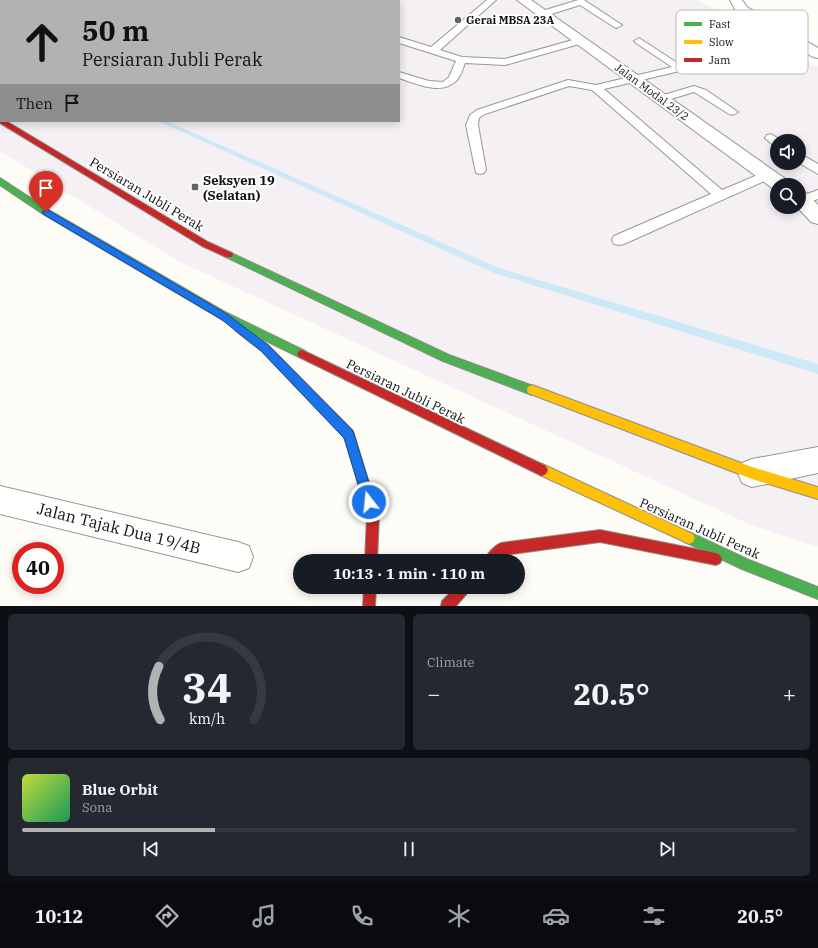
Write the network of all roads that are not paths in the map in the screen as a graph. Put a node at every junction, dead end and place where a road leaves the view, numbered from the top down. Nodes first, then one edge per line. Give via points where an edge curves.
1 (492, 0) edge
2 (523, 0) edge
3 (736, 0) edge
4 (742, 10) edge
5 (542, 14) junction
6 (617, 25) dead end
7 (400, 40) edge
8 (580, 41) junction
9 (639, 41) dead end
10 (808, 48) edge
11 (433, 51) junction
12 (818, 54) edge
13 (461, 60) junction
14 (676, 65) edge
15 (676, 69) edge
16 (400, 75) edge
17 (633, 79) junction
18 (596, 88) junction
19 (661, 99) junction
20 (733, 112) dead end
21 (3, 122) edge
22 (806, 162) edge
23 (480, 170) dead end
24 (818, 170) edge
25 (767, 174) junction
26 (772, 178) edge
27 (0, 181) edge
28 (720, 195) junction
29 (807, 197) edge
30 (818, 217) edge
31 (619, 240) dead end
32 (224, 316) junction
33 (818, 460) edge
34 (752, 473) junction
35 (818, 493) edge
36 (0, 500) edge
37 (371, 554) edge
38 (496, 554) edge
39 (238, 557) dead end
40 (746, 565) junction
41 (818, 593) edge
42 (370, 594) edge
43 (458, 594) edge
44 (369, 606) edge
45 (447, 606) edge

1 - 11 lane
2 - 5 street, Jalan Modal 23/2
3 - 4 street
5 - 6 lane via 581,2
5 - 8 street, Jalan Modal 23/2
7 - 11 lane
8 - 13 lane via 505,62
8 - 17 street, Jalan Modal 23/2
9 - 14 lane
10 - 12 street
11 - 13 lane
13 - 16 lane via 454,78 445,85 428,84
15 - 17 lane
17 - 18 lane
17 - 19 street, Jalan Modal 23/2
18 - 23 lane via 568,83 481,112 474,117 472,125
18 - 28 lane
19 - 20 lane via 694,89
19 - 25 street, Jalan Modal 23/2
21 - 34 main road, Persiaran Jubli Perak via 205,244 446,358
22 - 24 lane
25 - 26 street, Jalan Modal 23/2
25 - 28 lane
27 - 32 main road, Persiaran Jubli Perak via 46,212
28 - 31 lane
29 - 30 street
32 - 37 main road via 264,348 349,435 373,516
32 - 40 main road, Persiaran Jubli Perak via 467,436
33 - 34 street
34 - 35 main road, Persiaran Jubli Perak
36 - 39 street, Jalan Tajak Dua 19/4B
38 - 40 main road via 501,549 600,536
40 - 41 main road, Persiaran Jubli Perak
42 - 44 main road
43 - 45 main road

